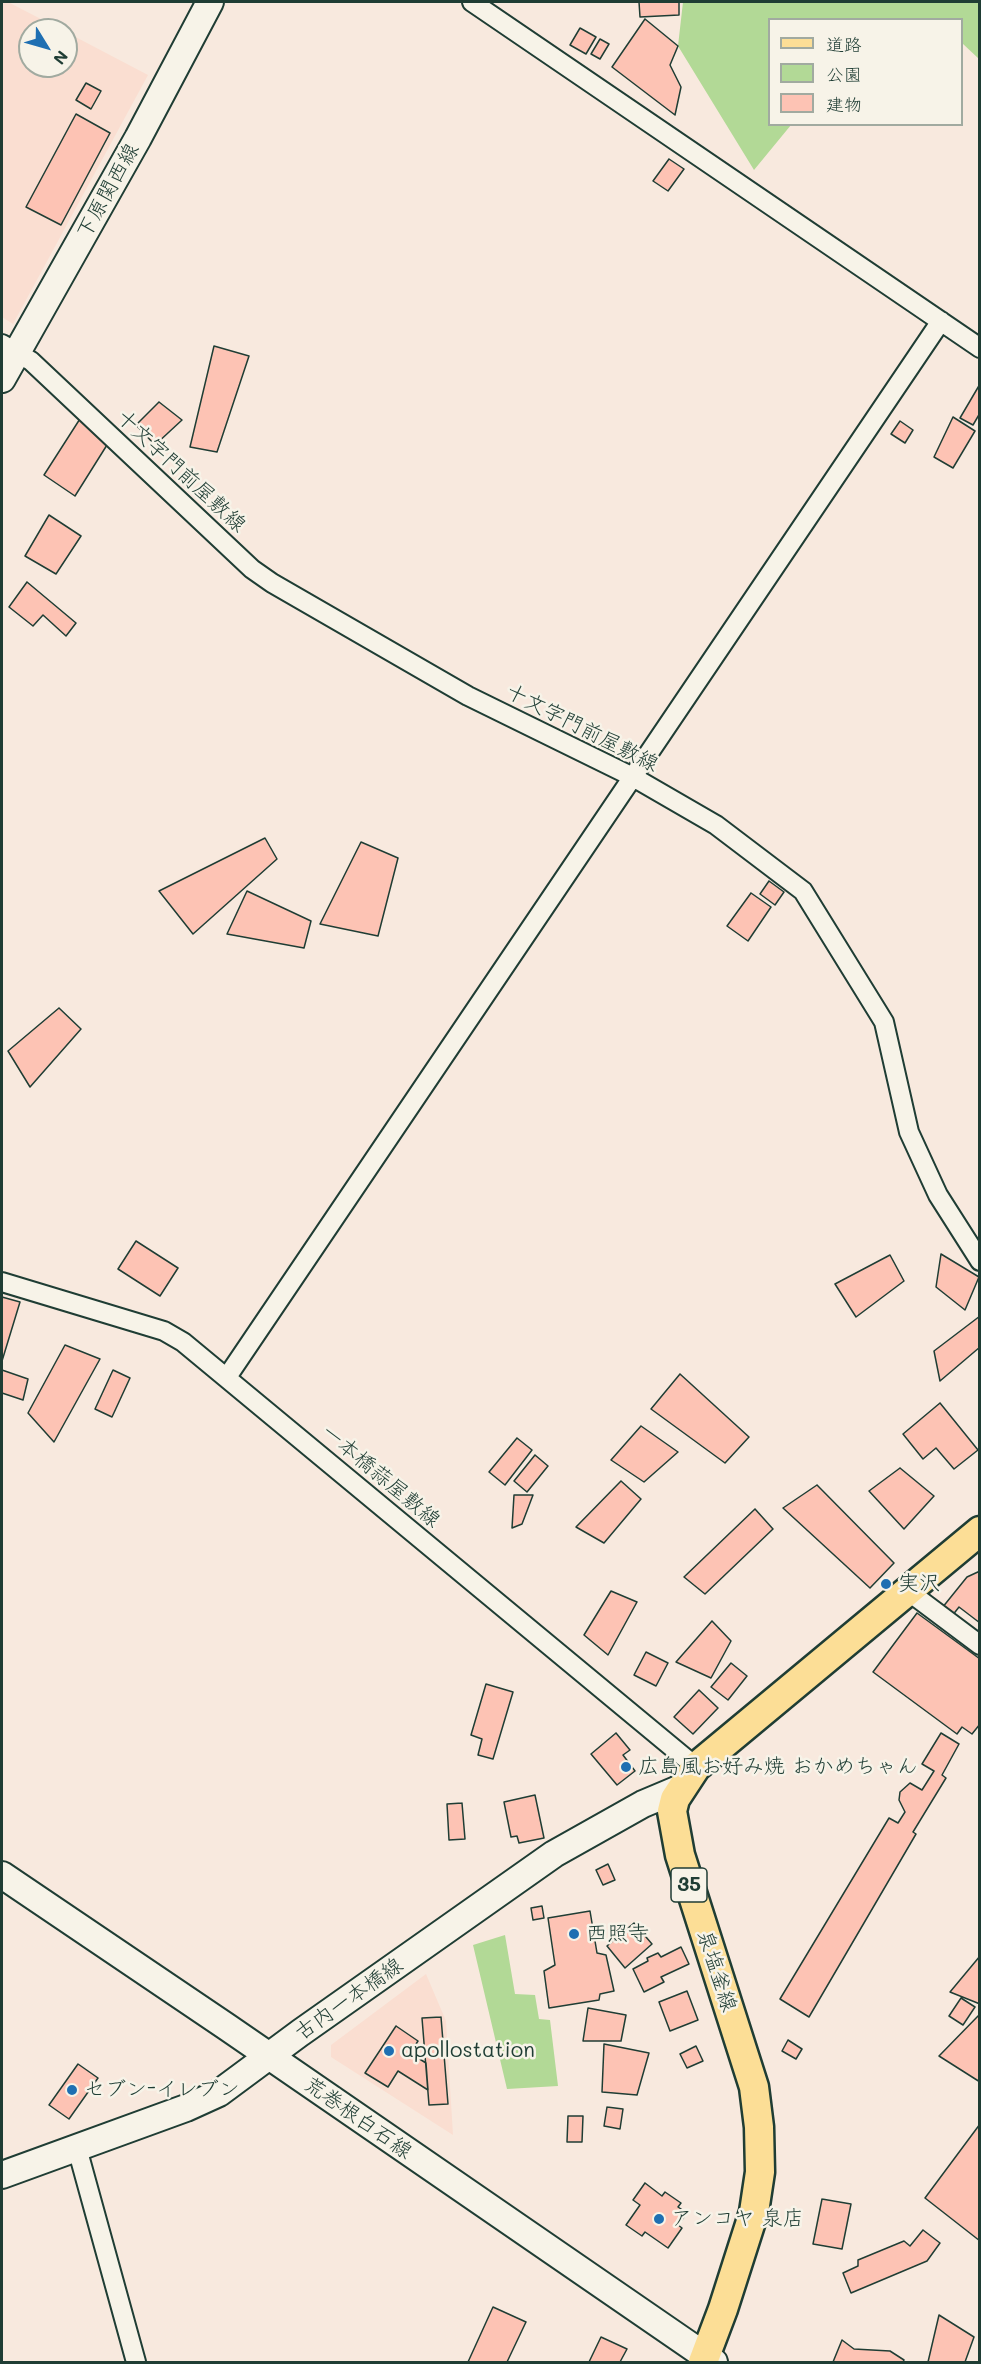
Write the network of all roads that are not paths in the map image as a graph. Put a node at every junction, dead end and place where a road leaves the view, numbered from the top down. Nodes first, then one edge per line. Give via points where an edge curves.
1 (210, 2) edge
2 (472, 2) edge
3 (941, 321) junction
4 (9, 348) edge
5 (980, 348) edge
6 (2, 379) edge
7 (633, 777) junction
8 (980, 1261) edge
9 (2, 1282) edge
10 (227, 1377) junction
11 (980, 1531) edge
12 (908, 1591) junction
13 (980, 1646) edge
14 (689, 1777) junction
15 (2, 1875) edge
16 (269, 2056) junction
17 (77, 2148) junction
18 (2, 2175) edge
19 (708, 2361) edge
20 (136, 2362) edge

1 - 4 street, 下原関西線 via 138,138
2 - 3 street
3 - 5 street
3 - 7 street
4 - 6 street, 下原関西線
4 - 7 street, 十文字門前屋敷線 via 32,361 252,570 468,696
7 - 8 street, 十文字門前屋敷線 via 716,825 803,891 884,1022 909,1132 938,1196
7 - 10 street
9 - 10 street, 一本橋蒜屋敷線 via 164,1331
10 - 14 street, 一本橋蒜屋敷線
11 - 12 main road
12 - 13 street
12 - 14 main road
14 - 16 street, 古内一本橋線 via 554,1854
14 - 19 main road, 泉塩釜線 / 35 via 672,1811 673,1827 754,2087 759,2127 760,2172 754,2212
15 - 16 street, 荒巻根白石線
16 - 17 street, 古内一本橋線 via 219,2093
16 - 19 street, 荒巻根白石線
17 - 18 street, 古内一本橋線
17 - 20 street

